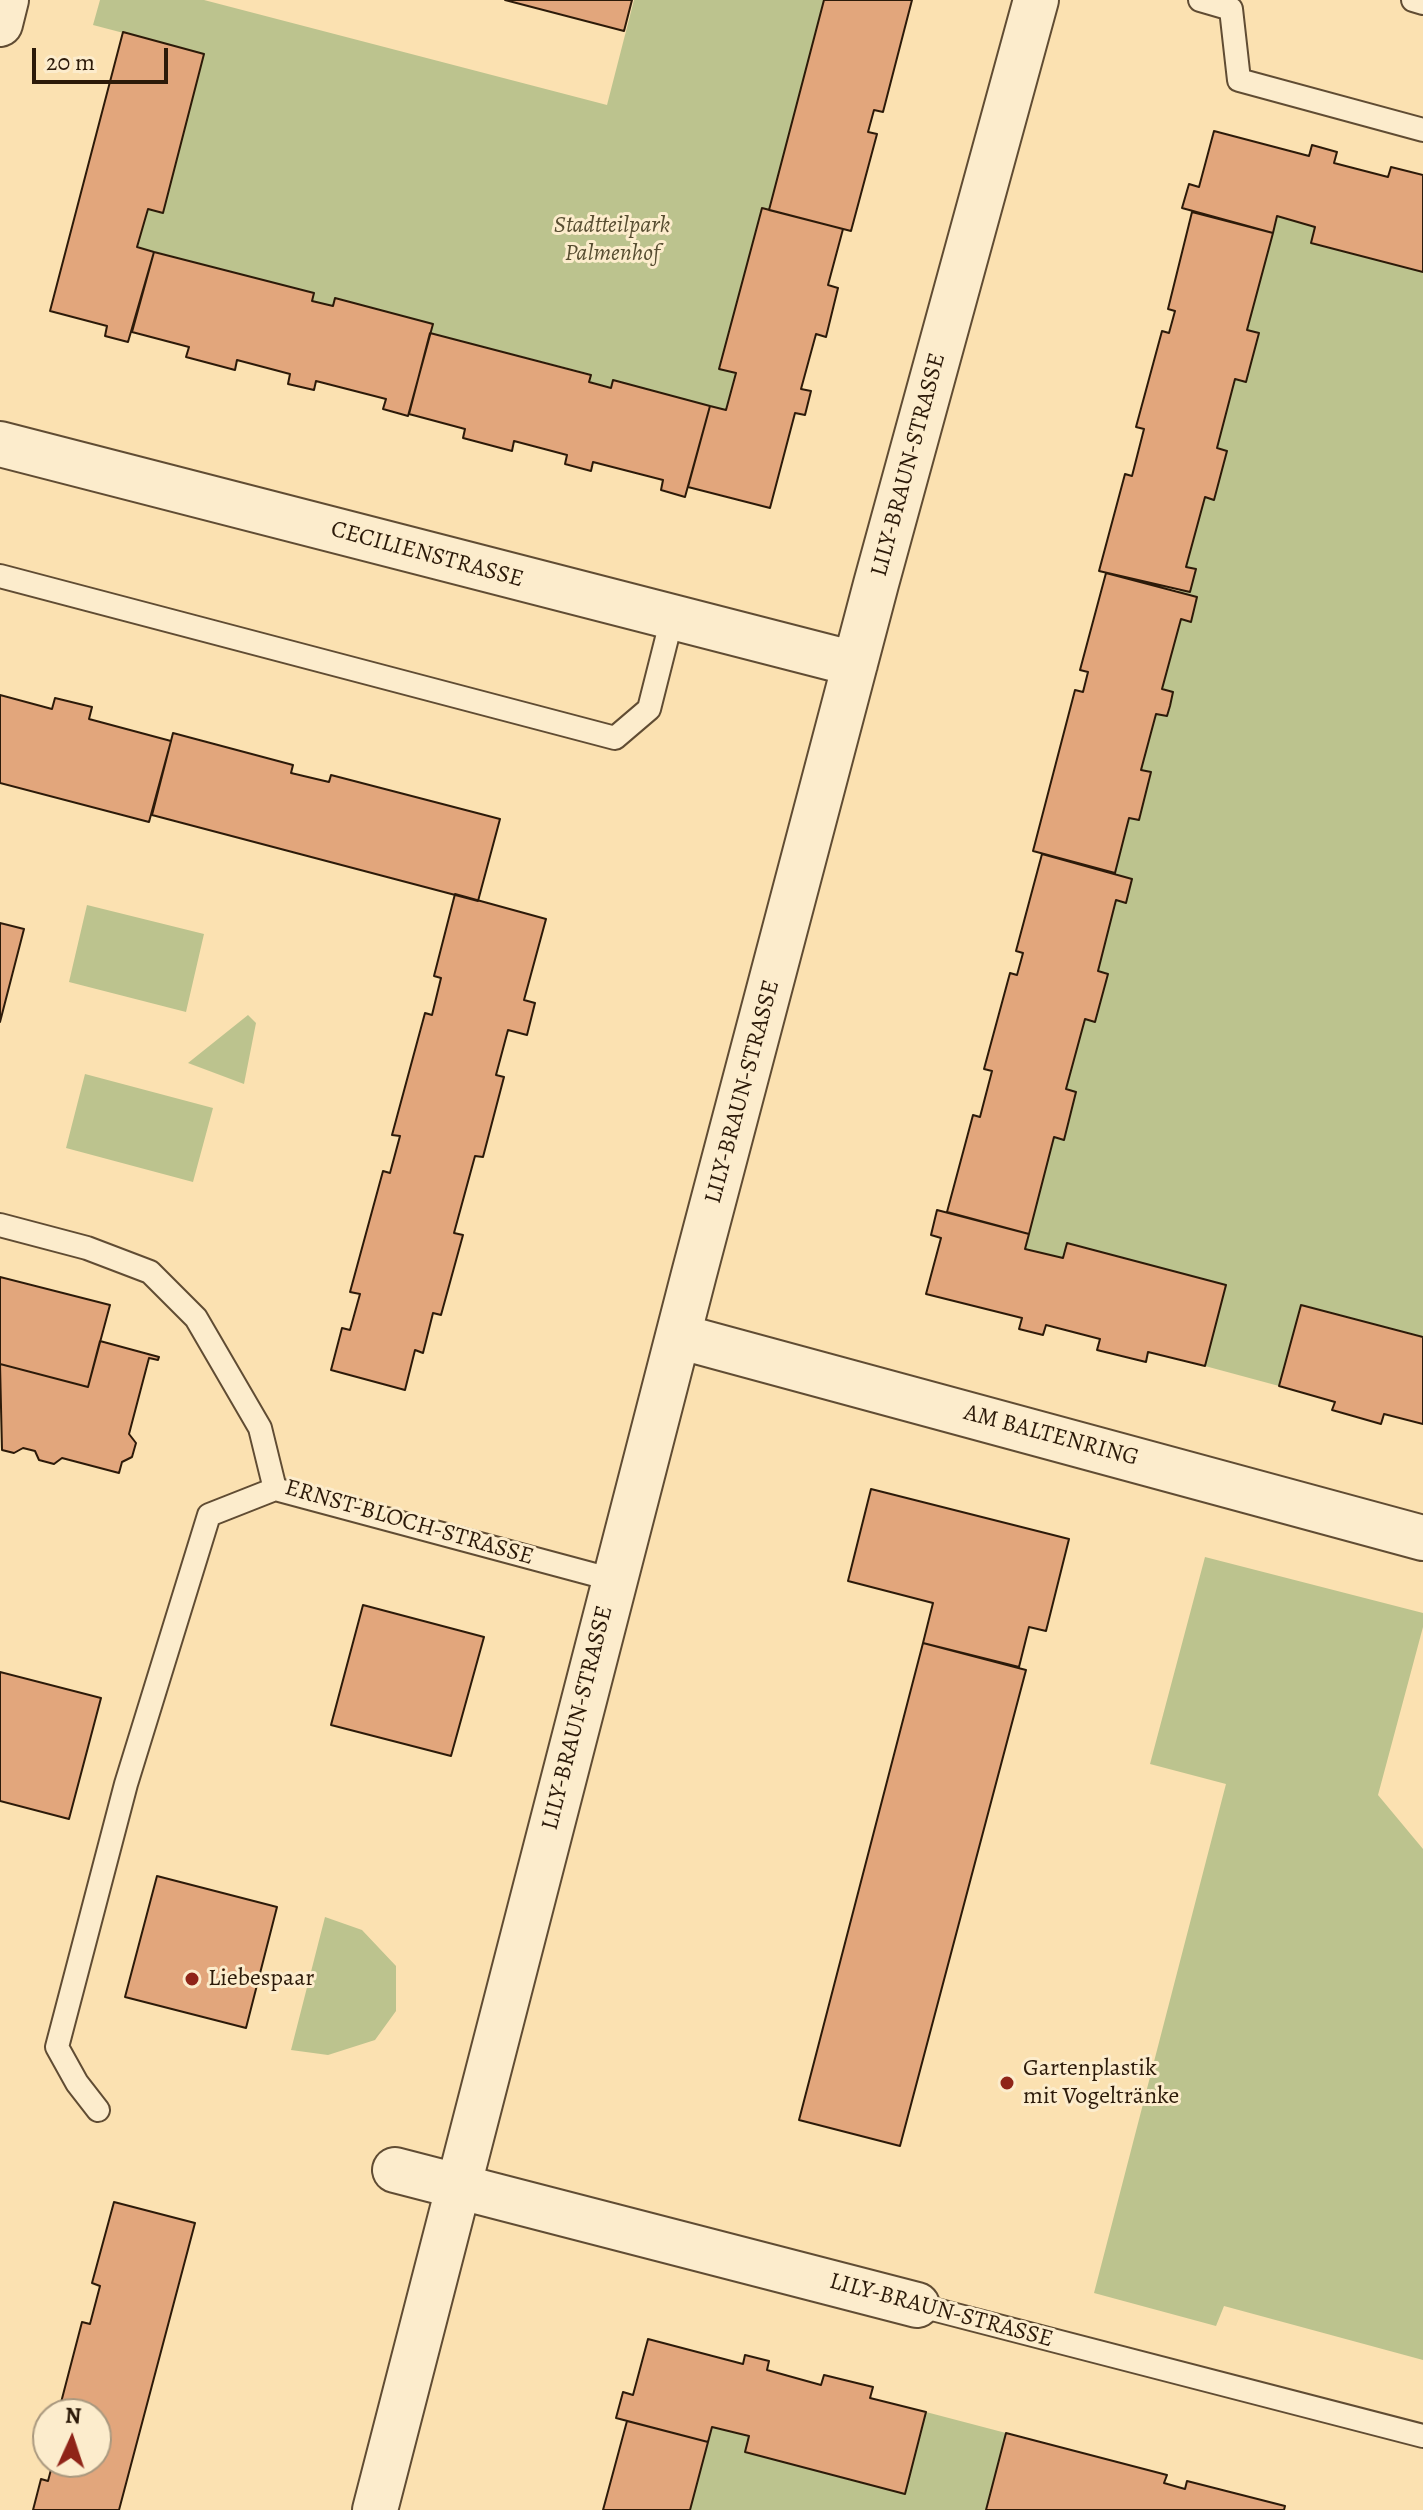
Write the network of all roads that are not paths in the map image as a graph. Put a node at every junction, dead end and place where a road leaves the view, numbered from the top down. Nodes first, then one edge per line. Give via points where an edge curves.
1 (6, 0) edge
2 (1036, 0) edge
3 (1200, 0) edge
4 (1413, 0) edge
5 (1423, 3) edge
6 (1236, 4) edge
7 (0, 24) edge
8 (1423, 130) edge
9 (0, 444) edge
10 (0, 576) edge
11 (672, 618) junction
12 (855, 664) junction
13 (0, 1225) edge
14 (678, 1336) junction
15 (275, 1489) junction
16 (1423, 1538) edge
17 (614, 1580) junction
18 (98, 2110) dead end
19 (395, 2170) dead end
20 (459, 2186) junction
21 (917, 2305) joint
22 (1423, 2436) edge
23 (375, 2510) edge

1 - 7 street
2 - 12 street, LILY-BRAUN-STRASSE
3 - 6 lane
4 - 5 lane
6 - 8 lane via 1239,80
9 - 11 street, CECILIENSTRASSE
10 - 11 lane via 615,738 649,709
11 - 12 street, CECILIENSTRASSE
12 - 14 street, LILY-BRAUN-STRASSE
13 - 15 lane, ERNST-BLOCH-STRASSE via 87,1248 150,1272 196,1318 260,1428
14 - 16 street, AM BALTENRING
14 - 17 street, LILY-BRAUN-STRASSE
15 - 17 lane, ERNST-BLOCH-STRASSE
15 - 18 lane via 209,1515 126,1784 57,2047
17 - 20 street, LILY-BRAUN-STRASSE
19 - 20 street
20 - 21 street, LILY-BRAUN-STRASSE
20 - 23 street, LILY-BRAUN-STRASSE
21 - 22 lane, LILY-BRAUN-STRASSE

